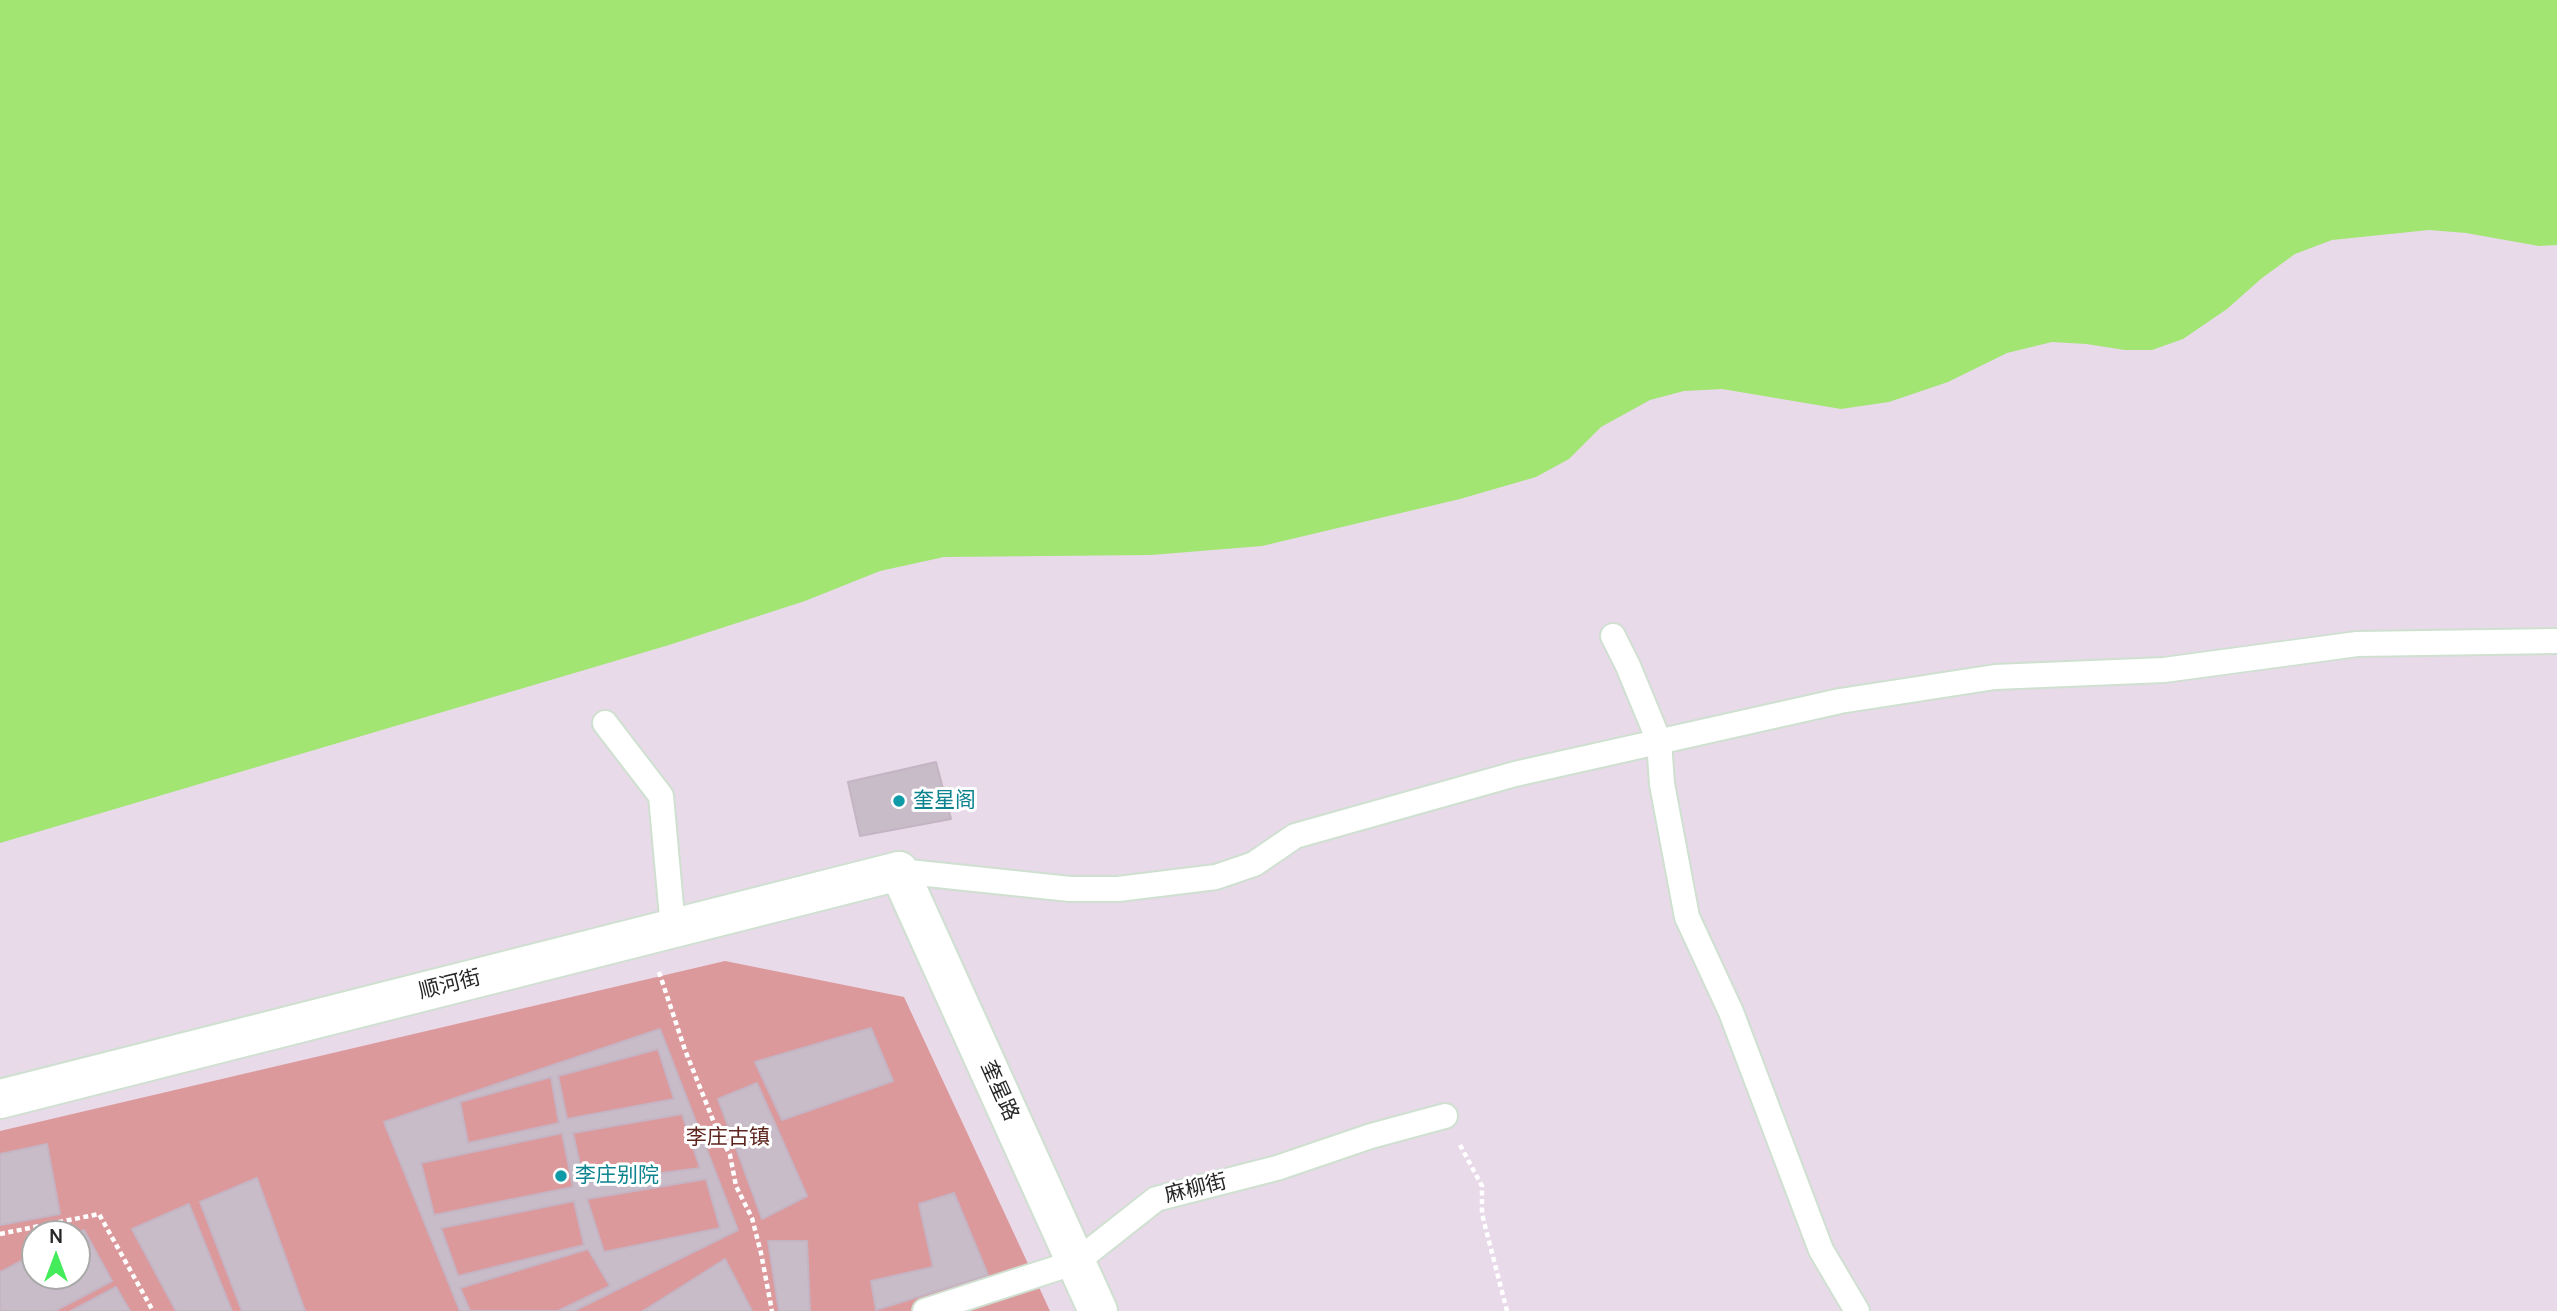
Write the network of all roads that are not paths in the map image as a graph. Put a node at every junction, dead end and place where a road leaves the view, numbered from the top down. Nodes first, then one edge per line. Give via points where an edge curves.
1 (1613, 636) dead end
2 (2557, 641) edge
3 (605, 723) dead end
4 (1658, 741) junction
5 (899, 871) junction
6 (660, 932) junction
7 (0, 1099) edge
8 (1445, 1116) road end
9 (1076, 1262) junction
10 (925, 1311) edge
11 (1098, 1311) edge
12 (1857, 1311) edge

1 - 4 lane
2 - 4 lane via 2357,644 2164,670 1995,677 1840,701
3 - 6 lane via 661,796
4 - 5 lane via 1515,774 1295,836 1254,864 1216,877 1118,889 1070,889
4 - 12 lane via 1687,917 1731,1012 1821,1250
5 - 6 street, 顺河街
5 - 9 street, 奎星路
6 - 7 street, 顺河街
8 - 9 lane, 麻柳街 via 1277,1168 1156,1199
9 - 10 lane, 麻柳街
9 - 11 street, 奎星路

